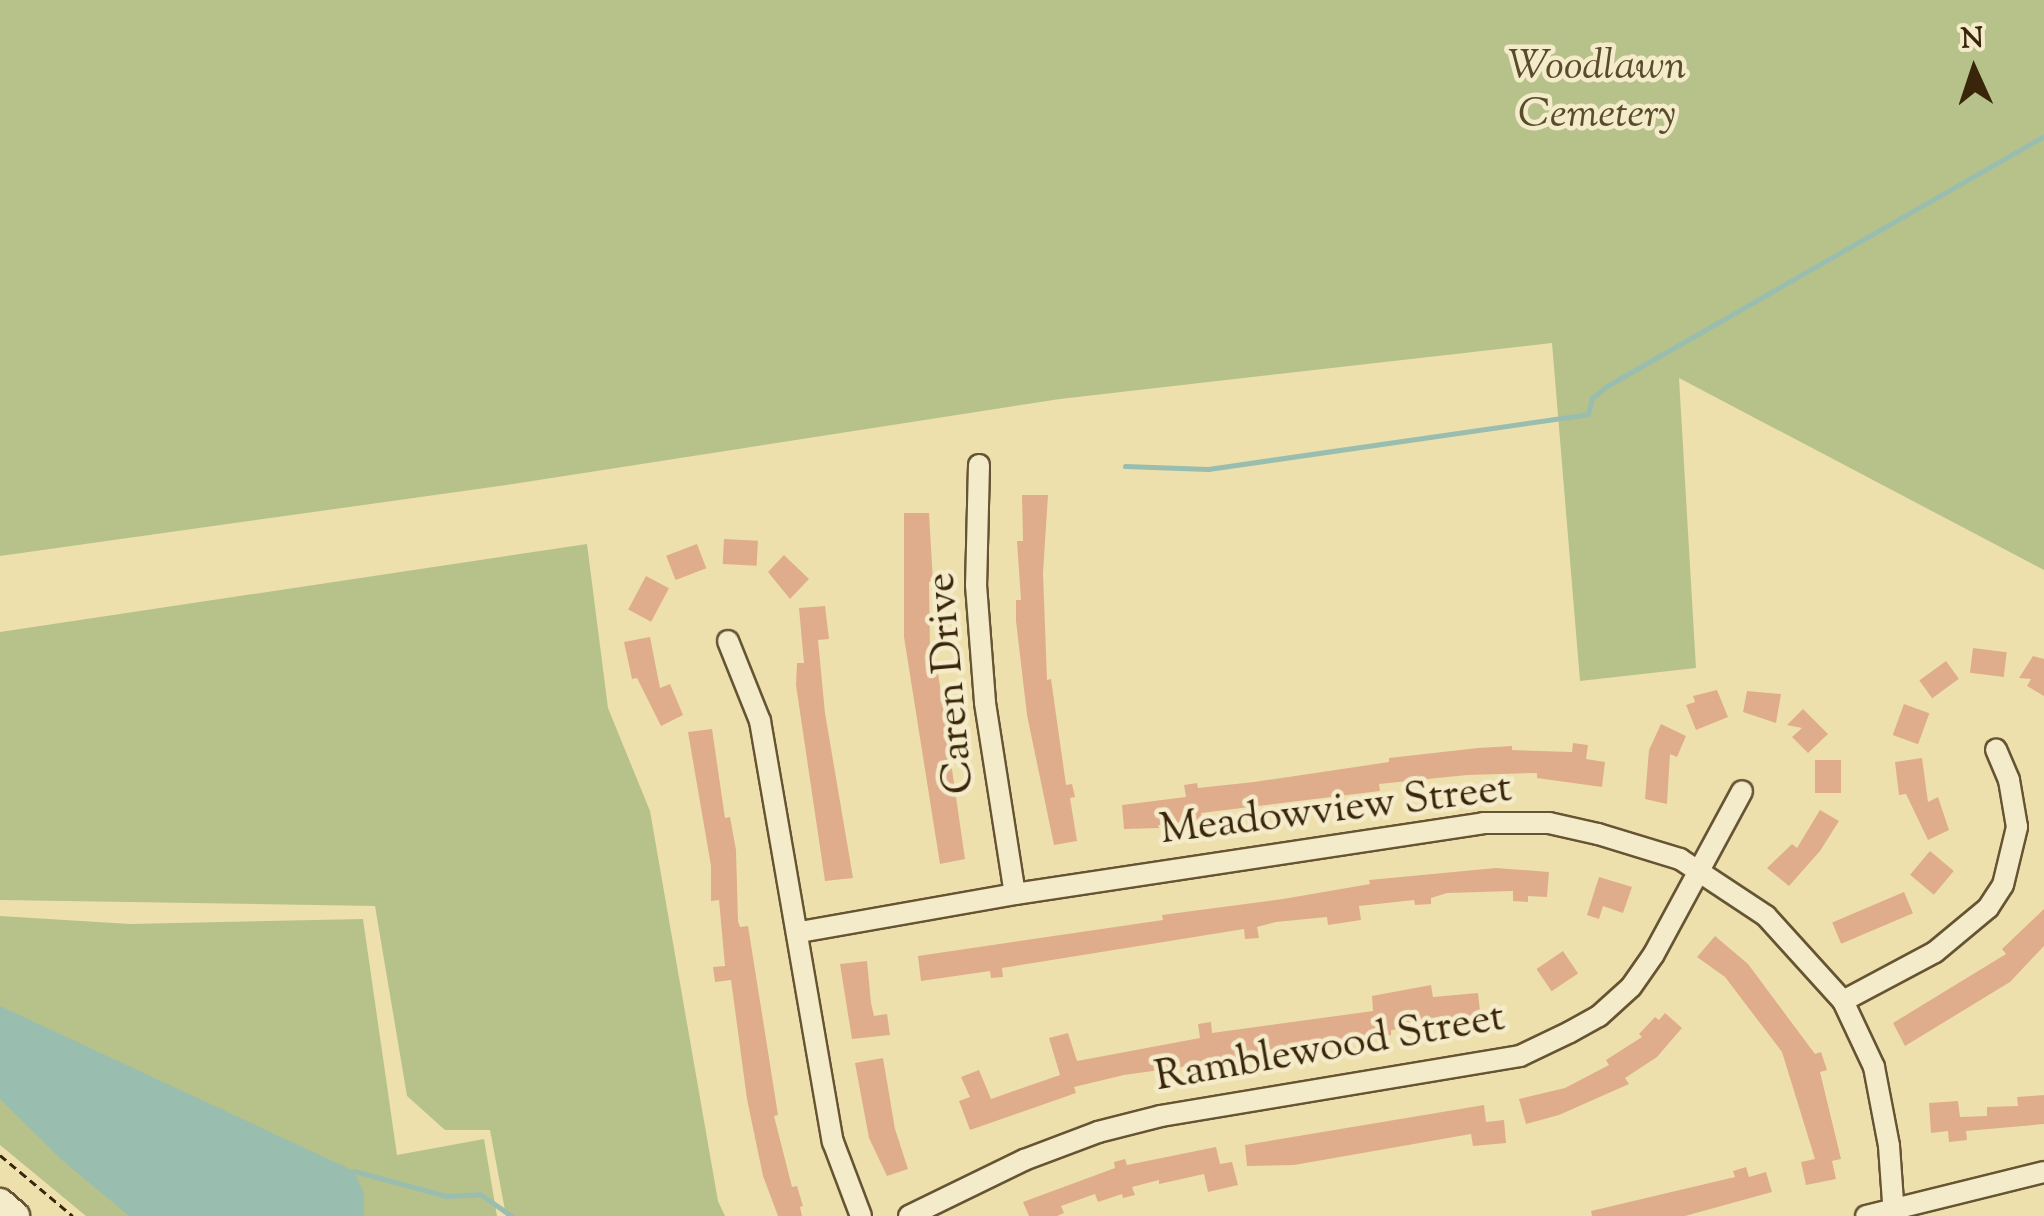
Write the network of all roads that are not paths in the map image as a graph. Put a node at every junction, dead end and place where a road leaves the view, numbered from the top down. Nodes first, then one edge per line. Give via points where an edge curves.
1 (980, 464) dead end
2 (728, 640) dead end
3 (1996, 750) dead end
4 (1742, 791) dead end
5 (1700, 872) junction
6 (1014, 894) junction
7 (800, 932) junction
8 (1843, 1001) junction
9 (2044, 1172) edge
10 (0, 1204) edge
11 (1894, 1212) edge
12 (15, 1216) edge
13 (861, 1216) edge
14 (909, 1216) edge
15 (1866, 1216) edge

1 - 6 street, Caren Drive via 976,584
2 - 7 street via 760,721
3 - 8 street via 2015,803 2016,848 2003,885 1988,908 1935,952
4 - 5 street, Ramblewood Street
5 - 6 street, Meadowview Street via 1680,859 1598,834 1483,822
5 - 8 street, Meadowview Street via 1766,916
5 - 14 street, Ramblewood Street via 1631,987 1599,1016 1520,1056 1098,1132
6 - 7 street, Meadowview Street
7 - 13 street via 833,1142
8 - 11 street, Meadowview Street via 1874,1067
9 - 11 street
10 - 12 main road
11 - 15 street

